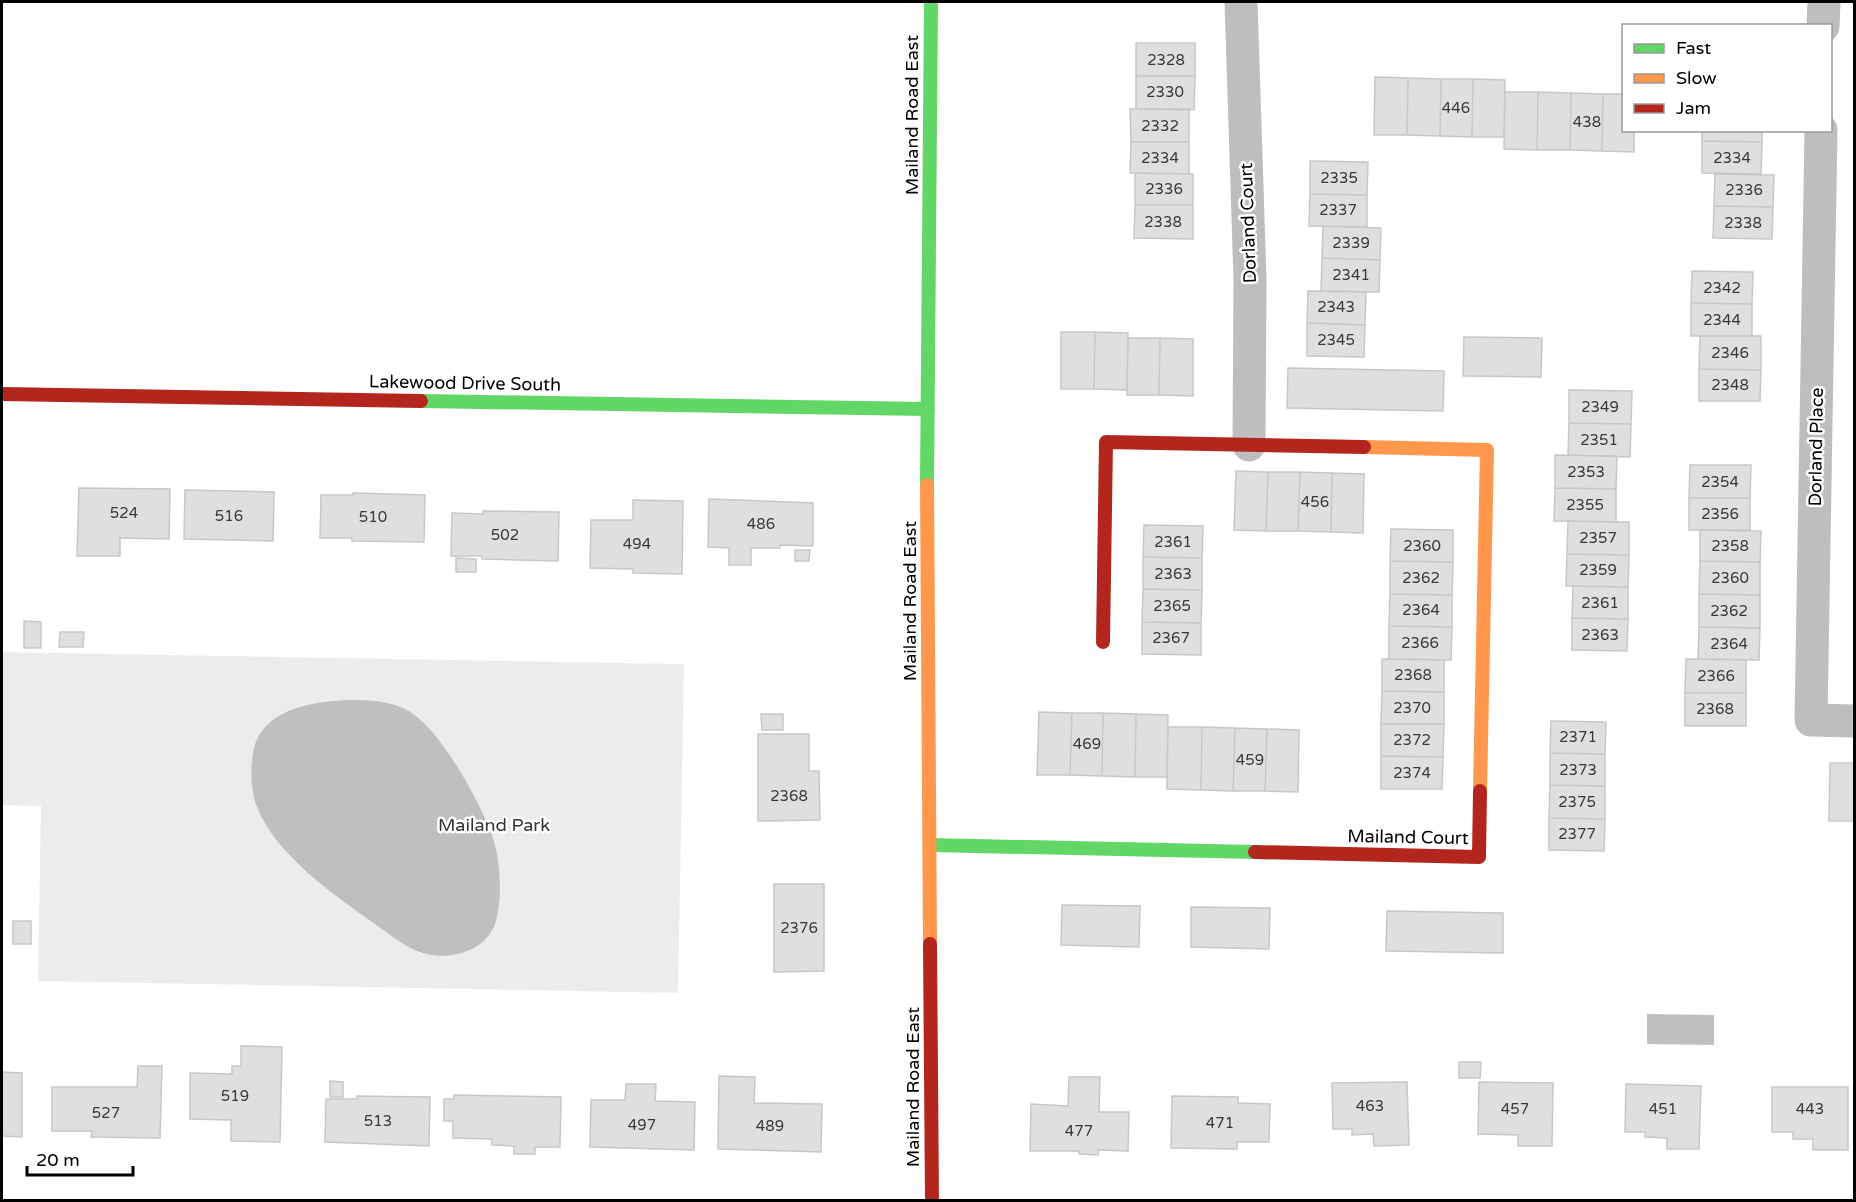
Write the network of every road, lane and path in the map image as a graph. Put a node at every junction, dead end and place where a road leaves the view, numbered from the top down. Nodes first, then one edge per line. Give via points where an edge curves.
1 (931, 2) edge
2 (1241, 2) edge
3 (1824, 2) edge
4 (1823, 24) edge
5 (1821, 132) edge
6 (2, 394) edge
7 (928, 409) junction
8 (1248, 445) junction
9 (1103, 642) dead end
10 (1854, 721) edge
11 (930, 844) junction
12 (932, 1200) edge

1 - 7 street, Mailand Road East
2 - 8 street, Dorland Court via 1250,279
3 - 4 street
5 - 10 street, Dorland Place via 1811,720
6 - 7 street, Lakewood Drive South
7 - 11 street, Mailand Road East
8 - 9 street via 1106,442
8 - 11 street, Mailand Court via 1487,450 1479,857
11 - 12 street, Mailand Road East

